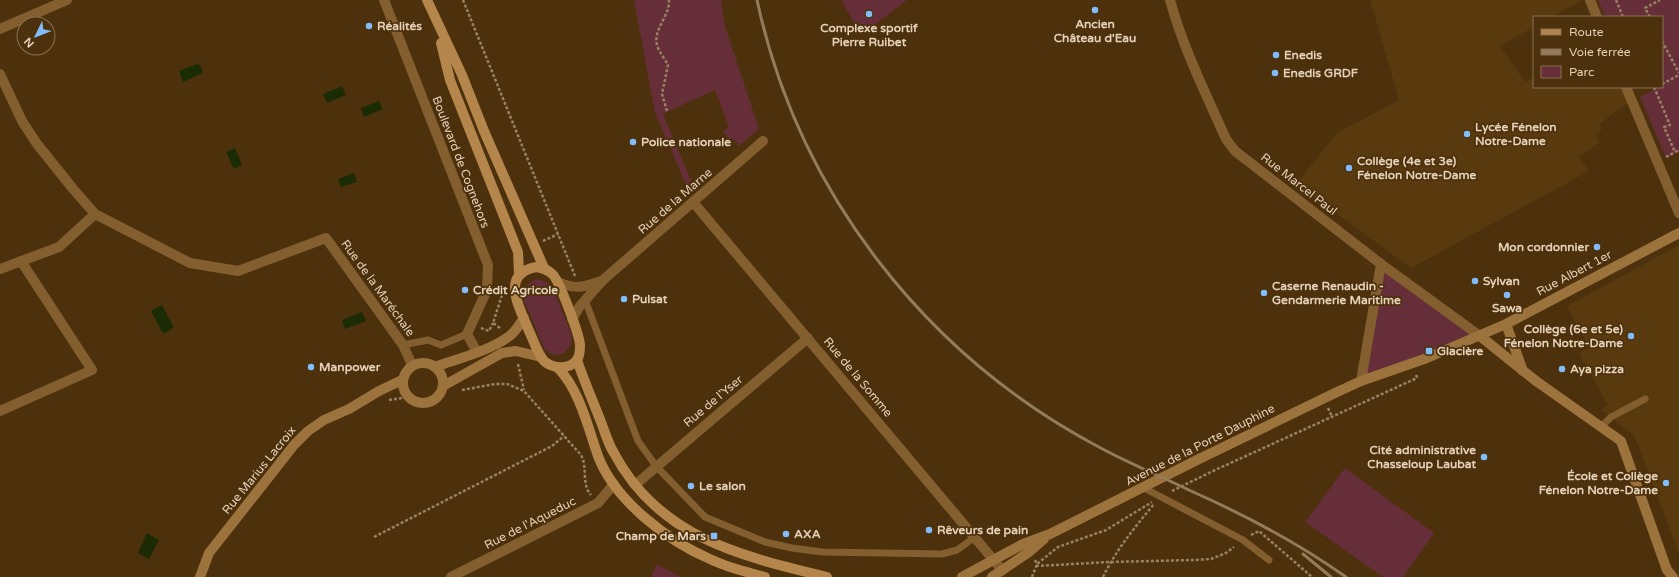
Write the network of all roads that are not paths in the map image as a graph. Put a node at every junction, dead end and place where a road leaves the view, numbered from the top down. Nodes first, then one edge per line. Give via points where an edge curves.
1 (67, 0) edge
2 (384, 0) edge
3 (427, 0) edge
4 (1170, 0) edge
5 (1590, 0) edge
6 (1597, 16) edge
7 (435, 20) junction
8 (0, 29) edge
9 (0, 74) edge
10 (1626, 88) edge
11 (763, 141) dead end
12 (693, 202) junction
13 (1679, 213) edge
14 (95, 214) junction
15 (1679, 233) edge
16 (21, 261) junction
17 (1381, 264) junction
18 (544, 268) junction
19 (0, 269) edge
20 (519, 274) junction
21 (603, 280) junction
22 (558, 282) junction
23 (585, 300) junction
24 (524, 318) junction
25 (572, 319) junction
26 (1506, 324) junction
27 (467, 334) junction
28 (1480, 336) junction
29 (808, 338) junction
30 (403, 345) junction
31 (477, 352) junction
32 (541, 357) junction
33 (577, 360) junction
34 (412, 365) junction
35 (435, 367) junction
36 (558, 368) junction
37 (1523, 371) junction
38 (402, 380) junction
39 (1362, 381) junction
40 (442, 387) junction
41 (1645, 399) dead end
42 (0, 411) edge
43 (1601, 427) junction
44 (656, 466) junction
45 (614, 484) junction
46 (635, 484) junction
47 (1144, 488) junction
48 (1050, 534) junction
49 (975, 537) junction
50 (993, 559) junction
51 (1269, 560) dead end
52 (1002, 570) junction
53 (200, 577) edge
54 (451, 577) edge
55 (765, 577) edge
56 (827, 577) edge
57 (962, 577) edge
58 (992, 577) edge
59 (1673, 577) edge

1 - 8 street
2 - 27 street, Boulevard de Cognehors via 488,265 487,290
3 - 7 main road, Boulevard de Cognehors
4 - 17 street, Rue Marcel Paul via 1189,54 1226,139 1235,151
5 - 6 street
7 - 18 main road, Boulevard de Cognehors via 462,75
7 - 20 main road, Boulevard de Cognehors via 450,80 518,252
9 - 14 street, Rue de la Maréchale via 22,121 37,144
10 - 13 street
11 - 12 street, Rue de la Marne
12 - 21 street, Rue de la Marne
12 - 29 street, Rue de la Somme
14 - 16 street via 59,247
14 - 30 street, Rue de la Maréchale via 190,263 238,271 326,238
15 - 26 street, Rue Albert 1er
16 - 19 street
16 - 42 street via 92,370
17 - 28 street, Rue Marcel Paul
17 - 39 street
18 - 20 main road via 527,269
18 - 22 main road via 550,271
20 - 24 main road, Boulevard de Cognehors via 514,290
21 - 22 street, Rue de la Marne via 573,288
21 - 23 street, Rue de la Marne
22 - 25 main road
23 - 25 street, Rue de la Marne
23 - 44 lane via 638,441
24 - 31 street via 508,337
24 - 32 main road, Boulevard de Cognehors
25 - 33 main road via 579,341
26 - 28 street, Rue Albert 1er
26 - 37 street
27 - 30 lane via 441,345 428,340
27 - 31 street
28 - 37 street
28 - 39 street, Avenue de la Porte Dauphine
29 - 44 street, Rue de l'Yser
29 - 49 street, Rue de la Somme
30 - 34 street, Rue de la Maréchale
31 - 35 street
32 - 36 main road
32 - 40 street via 516,351 502,353
33 - 36 main road
33 - 46 main road via 613,453
34 - 35 street via 424,362
34 - 38 street
35 - 40 street via 441,375
36 - 45 main road via 570,383 598,457
37 - 43 street
38 - 40 street via 409,397 414,401 426,403 437,397
38 - 53 street, Rue Marius Lacroix via 324,420 308,431 294,445 209,553
39 - 47 street, Avenue de la Porte Dauphine
41 - 43 lane via 1611,417
43 - 59 street via 1621,441 1667,570
44 - 46 street, Rue de l'Yser
44 - 49 lane via 705,517 765,542 822,552 942,554 957,550
45 - 54 street, Rue de l'Aqueduc via 598,503
45 - 55 main road via 645,517 674,540 714,561
46 - 56 main road via 669,518 702,539 739,553
47 - 48 street, Avenue de la Porte Dauphine
47 - 51 lane via 1243,540
48 - 50 street, Avenue de la Porte Dauphine
48 - 52 street, Avenue de la Porte Dauphine
49 - 50 street, Rue de la Somme
50 - 52 street, Rue de la Somme
50 - 57 street, Avenue de la Porte Dauphine
52 - 58 street, Avenue de la Porte Dauphine

